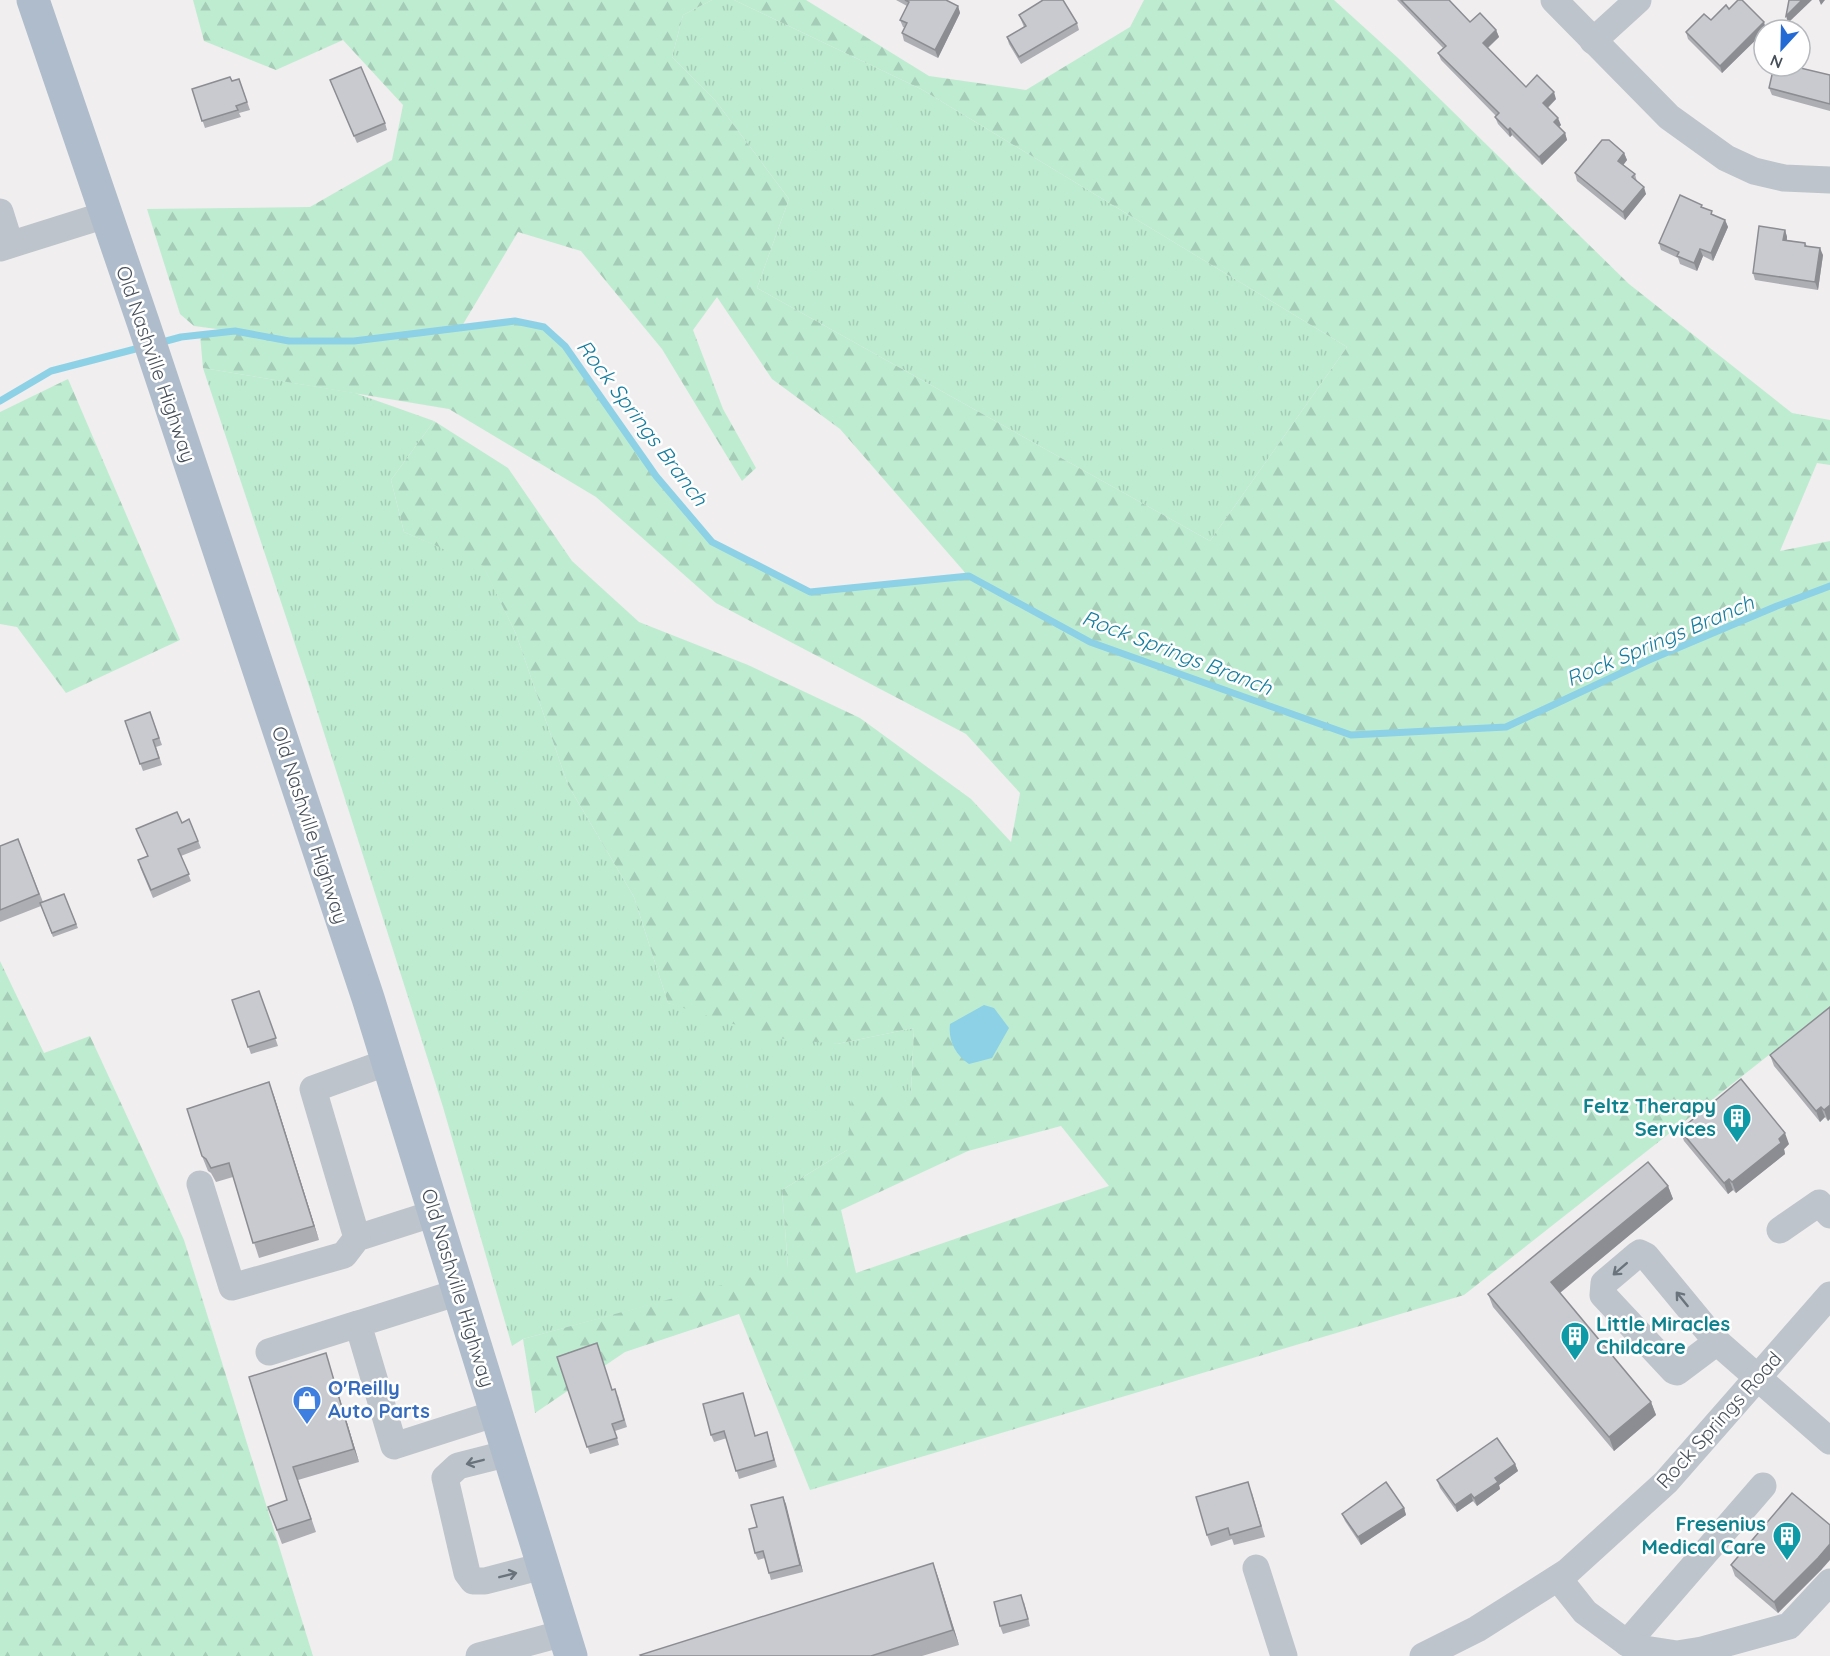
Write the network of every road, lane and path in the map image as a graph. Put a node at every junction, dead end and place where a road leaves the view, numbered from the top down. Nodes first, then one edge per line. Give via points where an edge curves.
1 (33, 0) edge
2 (1554, 0) edge
3 (1638, 0) edge
4 (1593, 41) junction
5 (1830, 180) edge
6 (0, 212) edge
7 (105, 215) junction
8 (5, 246) edge
9 (388, 1062) junction
10 (200, 1184) dead end
11 (1826, 1203) edge
12 (435, 1213) junction
13 (1780, 1230) dead end
14 (357, 1238) junction
15 (459, 1292) junction
16 (1830, 1295) edge
17 (358, 1324) junction
18 (1717, 1341) dead end
19 (269, 1352) dead end
20 (1758, 1377) junction
21 (497, 1413) junction
22 (1830, 1441) edge
23 (509, 1453) junction
24 (1763, 1486) dead end
25 (543, 1566) junction
26 (1256, 1568) dead end
27 (1558, 1578) junction
28 (1830, 1582) edge
29 (1627, 1643) junction
30 (567, 1645) edge
31 (479, 1656) edge
32 (1284, 1656) edge
33 (1423, 1656) edge

1 - 7 main road, Old Nashville Highway
2 - 4 street
3 - 4 street
4 - 5 street via 1669,117 1726,158 1784,178
6 - 8 street
7 - 8 street
7 - 9 main road, Old Nashville Highway
9 - 12 main road, Old Nashville Highway
9 - 14 street via 313,1089
10 - 14 street via 232,1287 344,1255
11 - 13 street
12 - 14 street
12 - 15 main road, Old Nashville Highway
15 - 17 street
15 - 21 main road, Old Nashville Highway
16 - 20 street, Rock Springs Road
17 - 19 street
17 - 21 street via 394,1446
18 - 20 street
20 - 22 street
20 - 27 street, Rock Springs Road via 1666,1482
21 - 23 main road, Old Nashville Highway
23 - 25 main road, Old Nashville Highway
23 -> 25 street via 458,1466 445,1478 467,1573 473,1581 485,1581
24 - 29 street
25 - 30 main road, Old Nashville Highway
26 - 32 street
27 - 29 street via 1585,1612
27 - 33 street, Rock Springs Road via 1477,1629
28 - 29 street via 1789,1626 1677,1654
30 - 31 street

